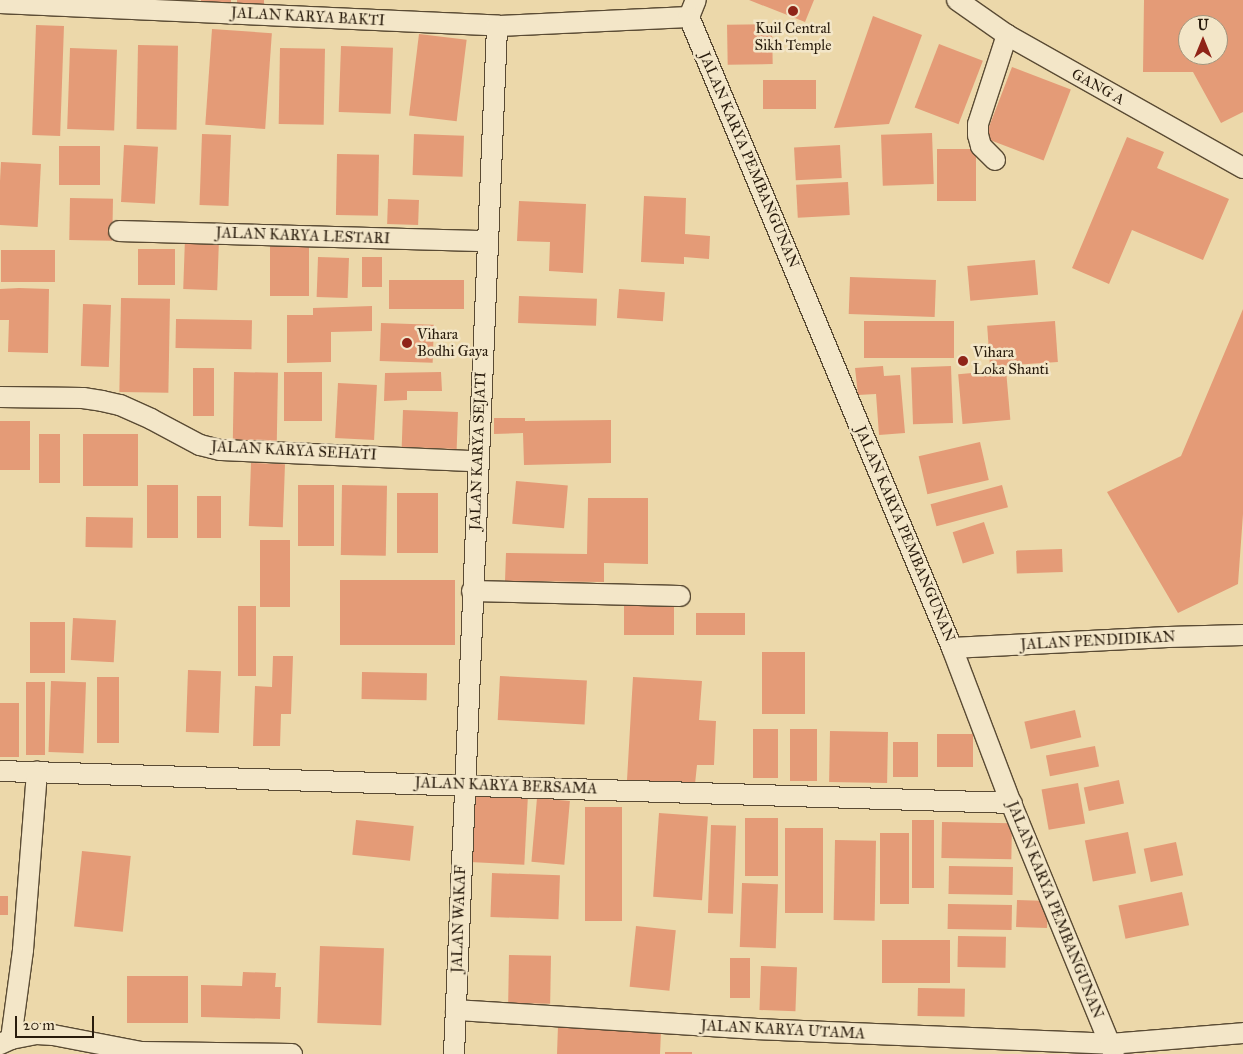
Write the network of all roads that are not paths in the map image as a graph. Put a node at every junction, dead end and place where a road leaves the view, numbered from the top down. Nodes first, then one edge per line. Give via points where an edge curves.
1 (957, 0) edge
2 (0, 3) edge
3 (693, 8) edge
4 (497, 26) junction
5 (1007, 35) junction
6 (994, 160) dead end
7 (1243, 168) edge
8 (119, 231) dead end
9 (487, 241) junction
10 (0, 397) edge
11 (477, 461) junction
12 (472, 591) junction
13 (680, 596) dead end
14 (1243, 635) edge
15 (952, 648) junction
16 (0, 771) edge
17 (37, 772) junction
18 (464, 785) junction
19 (1011, 803) junction
20 (456, 1010) junction
21 (1243, 1033) edge
22 (6, 1042) edge
23 (1112, 1049) edge
24 (292, 1054) edge
25 (454, 1054) edge

1 - 5 street, GANG A
2 - 4 street, JALAN KARYA BAKTI
3 - 4 street, JALAN KARYA BAKTI
3 - 15 street, JALAN KARYA PEMBANGUNAN
4 - 9 street, JALAN KARYA SEJATI
5 - 6 street via 978,124 981,146
5 - 7 street, GANG A
8 - 9 street, JALAN KARYA LESTARI
9 - 11 street, JALAN KARYA SEJATI
10 - 11 street, JALAN KARYA SEHATI via 76,398 120,405 200,445 220,450
11 - 12 street, JALAN KARYA SEJATI
12 - 13 street
12 - 18 street, JALAN KARYA SEJATI
14 - 15 street, JALAN PENDIDIKAN
15 - 19 street, JALAN KARYA PEMBANGUNAN
16 - 17 street, JALAN KARYA BERSAMA
17 - 18 street, JALAN KARYA BERSAMA
17 - 22 street via 23,950
18 - 19 street, JALAN KARYA BERSAMA
18 - 20 street, JALAN WAKAF
19 - 23 street, JALAN KARYA PEMBANGUNAN
20 - 23 street, JALAN KARYA UTAMA
20 - 25 street, JALAN WAKAF
21 - 23 street, JALAN KARYA UTAMA
22 - 24 street via 37,1034 142,1052

